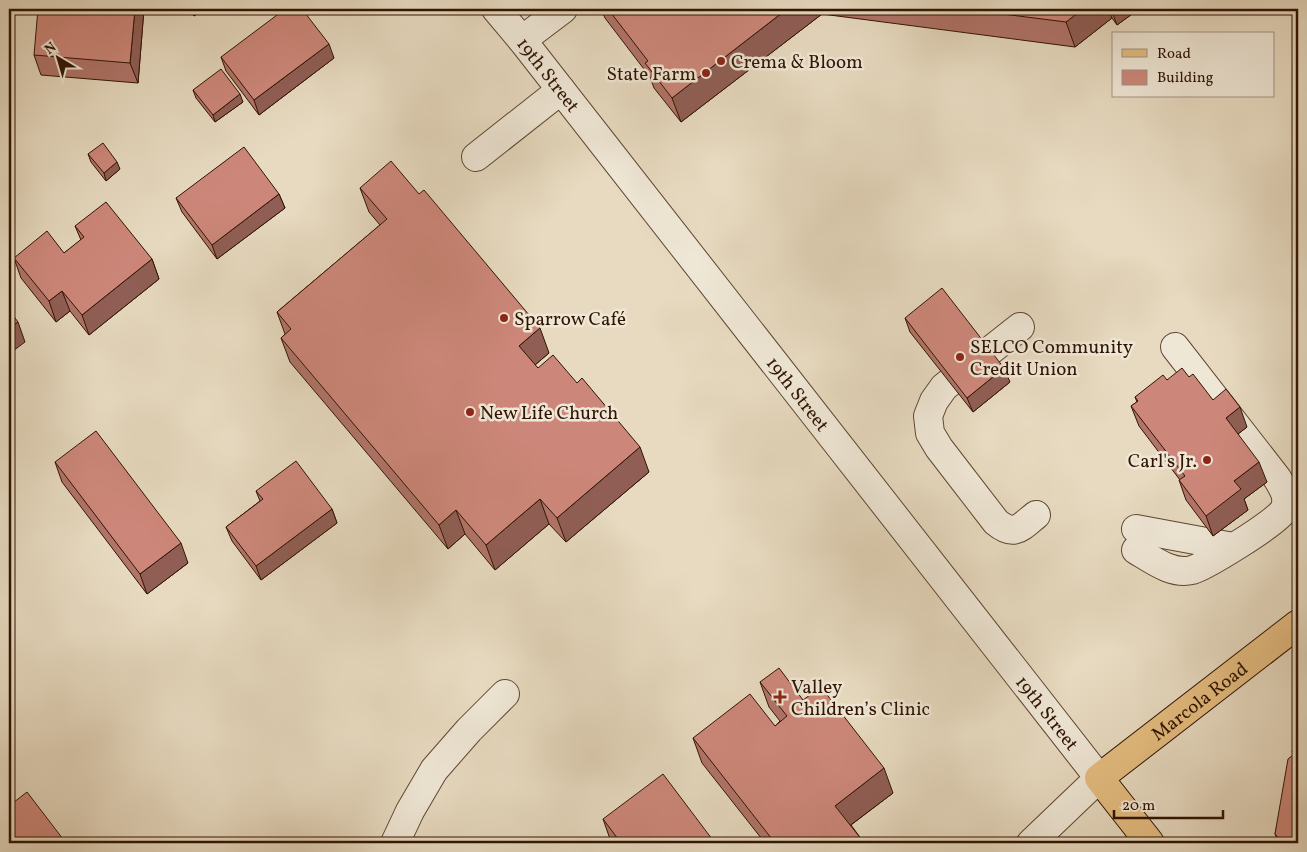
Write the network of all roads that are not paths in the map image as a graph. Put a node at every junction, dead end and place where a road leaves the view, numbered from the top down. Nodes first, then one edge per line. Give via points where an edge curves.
1 (496, 9) edge
2 (563, 9) edge
3 (522, 40) junction
4 (561, 90) junction
5 (476, 156) dead end
6 (1020, 327) dead end
7 (1175, 348) dead end
8 (1036, 515) dead end
9 (1136, 540) dead end
10 (1298, 624) edge
11 (505, 694) dead end
12 (1099, 778) junction
13 (394, 843) edge
14 (1031, 843) edge
15 (1150, 843) edge

1 - 3 street, 19th Street
2 - 3 street
3 - 4 street, 19th Street
4 - 5 street
4 - 12 street, 19th Street
6 - 8 street via 944,386 928,416 930,433 939,448 996,522 1012,531
7 - 9 street via 1277,478 1287,501 1277,519 1192,570 1174,570 1159,564
10 - 12 main road, Marcola Road
11 - 13 street via 434,770
12 - 14 street
12 - 15 main road

